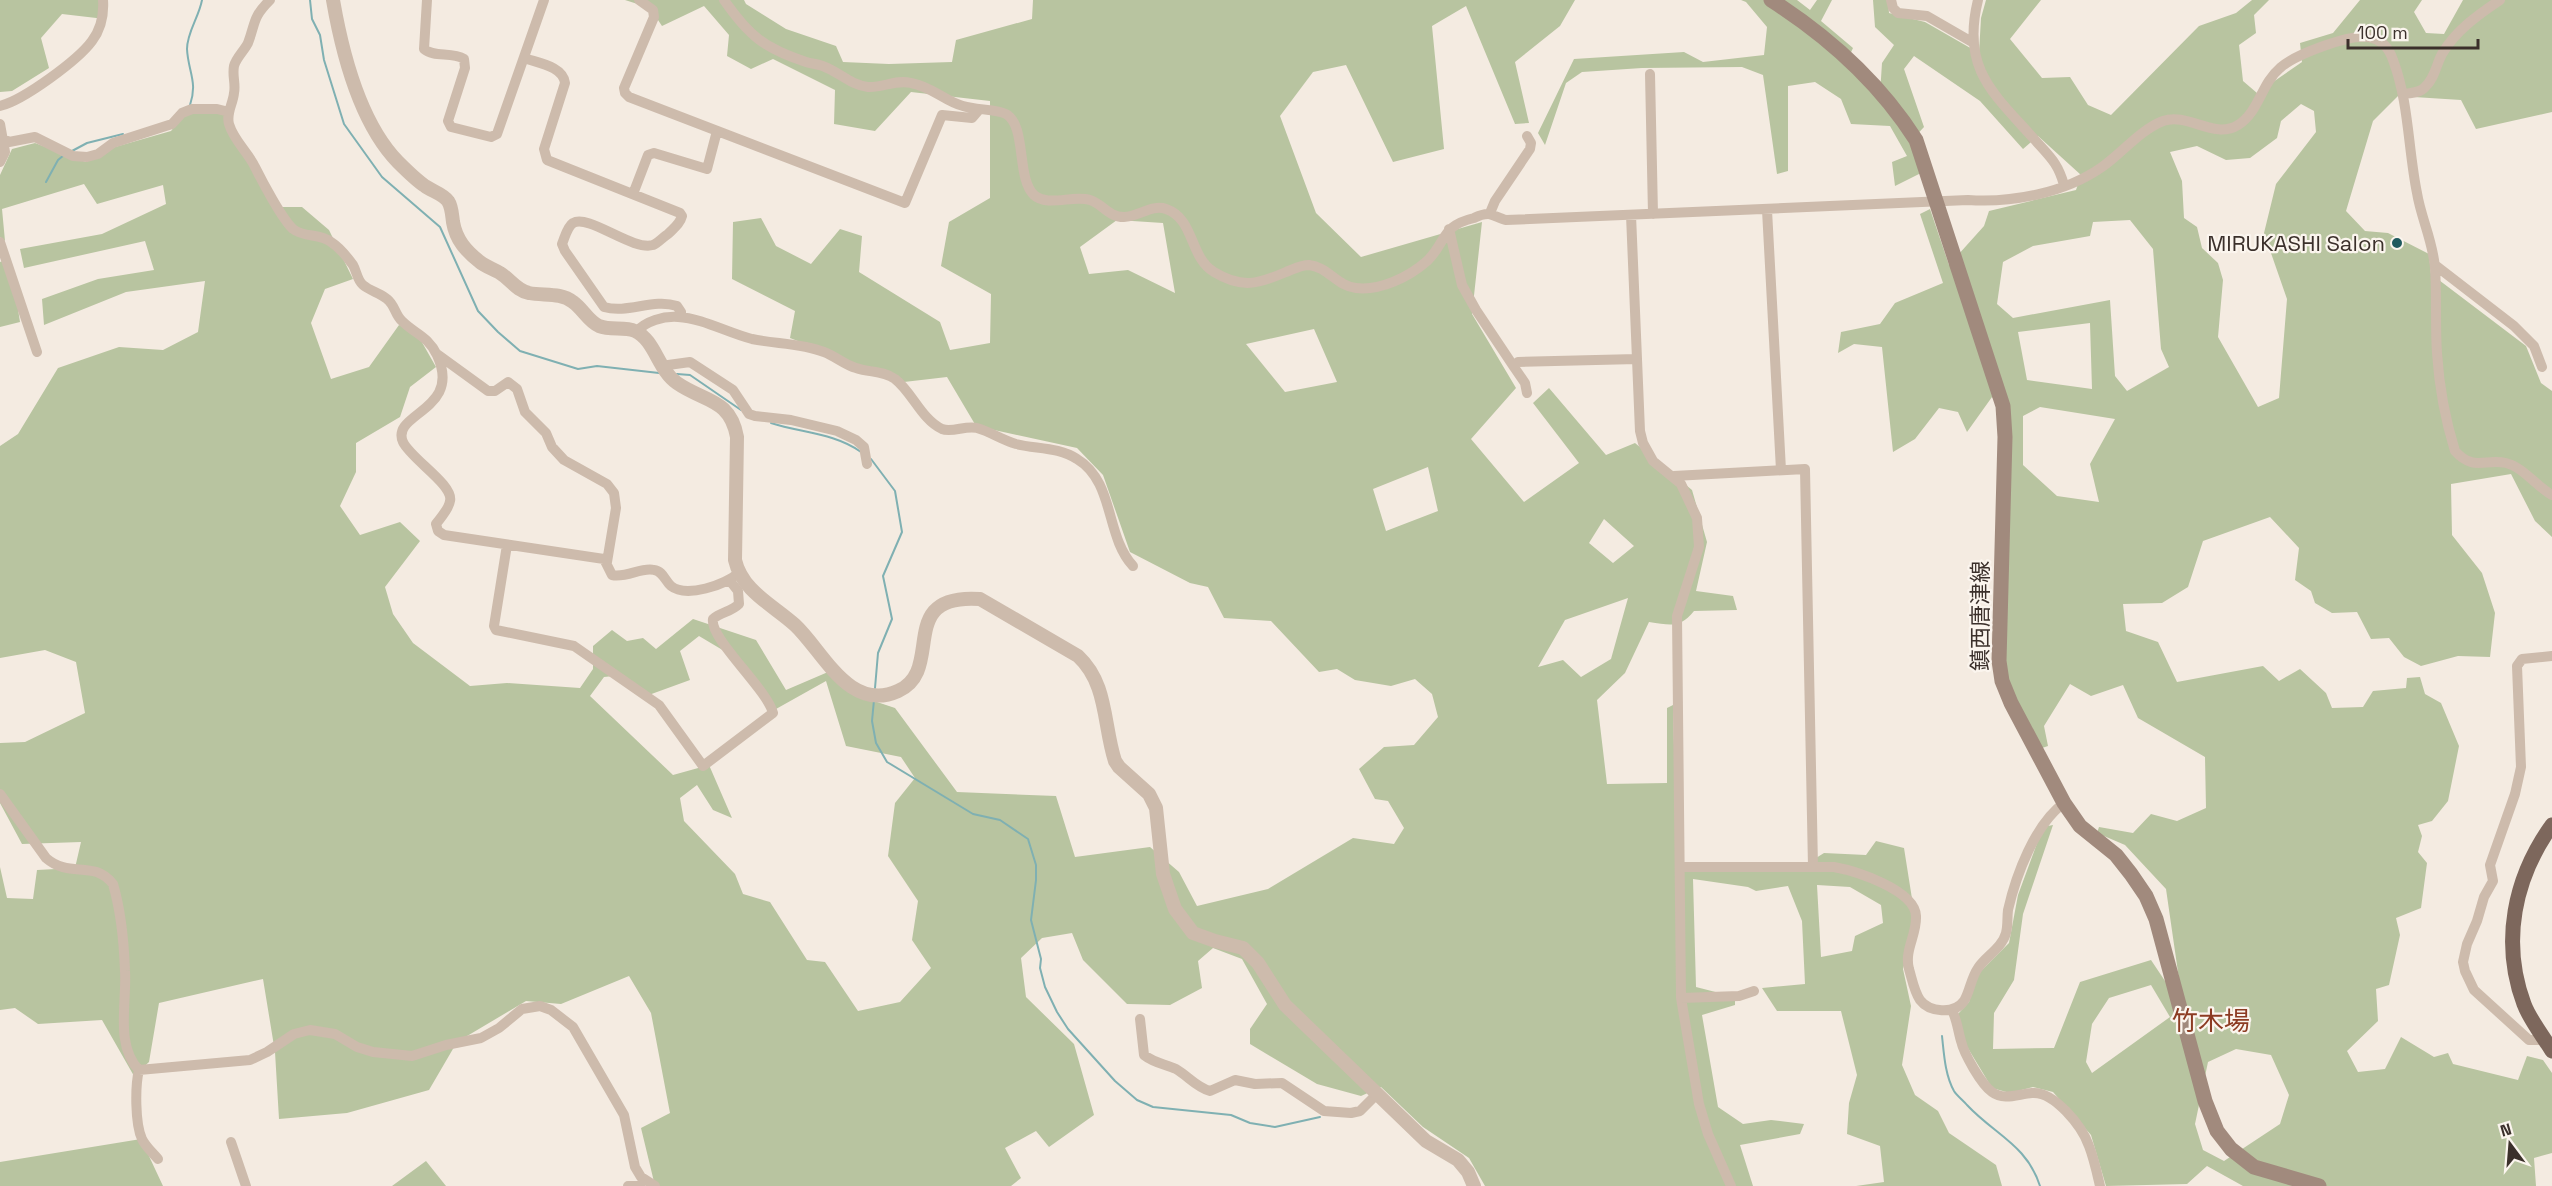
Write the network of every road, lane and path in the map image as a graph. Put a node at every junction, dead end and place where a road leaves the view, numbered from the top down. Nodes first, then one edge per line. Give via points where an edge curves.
1 (103, 0) edge
2 (270, 0) edge
3 (333, 0) edge
4 (427, 0) edge
5 (544, 0) edge
6 (639, 0) edge
7 (724, 0) edge
8 (1771, 0) edge
9 (1891, 0) edge
10 (1977, 0) edge
11 (2500, 0) edge
12 (1972, 42) junction
13 (524, 58) junction
14 (1650, 74) dead end
15 (2403, 94) junction
16 (0, 106) edge
17 (978, 111) junction
18 (229, 112) junction
19 (0, 124) edge
20 (717, 131) junction
21 (1527, 136) dead end
22 (3, 139) junction
23 (0, 162) edge
24 (2064, 185) junction
25 (633, 194) junction
26 (1938, 201) junction
27 (1767, 210) junction
28 (1490, 213) junction
29 (1631, 214) junction
30 (1653, 214) junction
31 (1449, 228) junction
32 (0, 242) edge
33 (2435, 266) junction
34 (678, 317) junction
35 (636, 332) junction
36 (37, 352) dead end
37 (437, 354) junction
38 (1637, 359) junction
39 (661, 366) junction
40 (1514, 367) junction
41 (2542, 367) dead end
42 (1527, 393) dead end
43 (867, 464) dead end
44 (1780, 470) junction
45 (1674, 476) junction
46 (2552, 495) edge
47 (507, 545) junction
48 (607, 562) junction
49 (1133, 566) dead end
50 (734, 577) junction
51 (2552, 657) edge
52 (0, 794) edge
53 (2064, 804) junction
54 (2552, 825) edge
55 (1680, 867) junction
56 (1813, 867) junction
57 (1754, 991) dead end
58 (1680, 998) junction
59 (1952, 1010) junction
60 (1140, 1019) dead end
61 (2549, 1045) edge
62 (139, 1070) junction
63 (1377, 1094) junction
64 (231, 1142) dead end
65 (158, 1159) dead end
66 (246, 1186) edge
67 (628, 1186) edge
68 (640, 1186) edge
69 (656, 1186) edge
70 (1474, 1186) edge
71 (1731, 1186) edge
72 (2100, 1186) edge
73 (2319, 1186) edge

1 - 16 street via 100,25 93,40 49,78
2 - 18 street via 257,13 248,41 235,63 235,90
3 - 35 street via 347,64 380,138 423,185 446,198 458,240 477,260 518,289 558,295 573,302 597,325
4 - 13 street via 424,49 464,59 465,68 448,121 451,127 491,137 497,134
5 - 13 street
6 - 20 street via 653,10 654,17 625,93
7 - 17 street via 763,44 825,67 860,86 910,82
8 - 26 main road, 鎮西唐津線 via 1852,61 1897,110 1917,140
9 - 12 street via 1898,13 1927,16
10 - 12 street
11 - 15 street via 2456,36 2425,88
12 - 24 street via 1978,68 1989,88 2059,167
13 - 25 street via 564,75 565,83 544,149 546,160
14 - 30 street
15 - 24 street via 2389,49 2382,41 2352,38 2280,67 2251,115 2236,126 2216,130 2180,119 2164,121 2103,167
15 - 33 street via 2418,200
17 - 20 street via 972,118 942,115 905,203
17 - 31 street via 1006,114 1012,121 1027,186 1035,196 1048,200 1089,200 1116,216 1167,209 1186,225 1213,272 1242,284 1254,285 1309,265 1321,268 1341,284 1357,289 1378,287 1409,275 1428,260
18 - 22 street via 192,109 172,124 113,143 87,157 73,156 35,137 9,142
18 - 37 street via 229,123 239,145 292,228 332,242 363,285 393,304 401,320 424,335
19 - 22 street
20 - 25 street via 707,169 654,153 648,155
21 - 28 street via 1530,149
22 - 23 street via 5,152
24 - 26 street via 1992,202
25 - 34 street via 680,213 682,220 655,244 647,245 582,221 570,226 562,244 604,307 614,310 666,302 677,306 681,312
26 - 27 street
26 - 53 main road, 鎮西唐津線 via 2003,406 2006,437 2001,681
27 - 30 street
27 - 44 street
28 - 29 street via 1506,220
28 - 31 street via 1462,220
29 - 30 street
29 - 38 street
31 - 40 street via 1462,285
32 - 36 street
33 - 41 street via 2514,326 2534,346
33 - 46 street via 2437,355 2455,451 2463,460 2479,465 2504,462 2514,466
34 - 35 street via 644,323
34 - 49 street via 752,339 826,352 857,369 879,371 896,380 935,425 945,430 978,429 1015,444 1078,459 1092,472 1106,497 1115,533
35 - 39 street
37 - 47 street via 443,386 436,399 410,420 402,433 403,442 451,494 436,524 438,531
37 - 48 street via 488,391 508,382 516,388 525,412 546,433 564,460 607,484 614,493 616,508
38 - 40 street via 1525,361
38 - 45 street via 1643,443 1653,461
39 - 43 street via 690,362 733,390 749,414 837,431 856,440 864,447
39 - 50 street via 667,376 713,400 734,421
40 - 42 street via 1526,384
44 - 45 street
44 - 56 street via 1805,469
45 - 55 street via 1689,496 1699,533 1693,570 1677,616
47 - 48 street
47 - 50 street via 496,630 574,646 659,705 703,766 773,713 712,625 712,619 739,604
48 - 50 street via 612,575 653,569 680,590 709,588
50 - 63 street via 797,627 830,669 858,690 875,694 902,690 913,680 921,663 930,616 940,606 959,599 980,599 1078,656 1100,689 1115,761 1149,794 1156,808 1163,874 1175,909 1193,933 1243,948 1286,1005
51 - 61 street via 2522,659 2517,666 2521,767 2516,794 2490,865 2493,881 2463,962 2468,982 2509,1024 2529,1040
52 - 62 street via 55,866 98,871 113,884 125,971 125,1039 128,1053
53 - 59 street via 2042,824 2014,886 2006,933 1999,947 1983,961 1965,999
53 - 73 main road, 鎮西唐津線 via 2080,826 2116,855 2146,896 2217,1131 2231,1149 2254,1167
54 - 61 main road via 2538,844 2520,886 2512,932 2514,970 2525,1006
55 - 56 street
55 - 58 street
56 - 59 street via 1855,871 1909,900 1916,915 1907,955 1915,989 1921,1001 1930,1007
57 - 58 street via 1739,996
58 - 71 street via 1708,1134
59 - 72 street via 1963,1048 1986,1087 2004,1097 2042,1093 2052,1097 2084,1134
60 - 63 street via 1144,1054 1209,1092 1235,1080 1282,1083 1324,1111 1350,1113 1360,1110
62 - 65 street via 137,1112 142,1139
62 - 69 street via 250,1060 310,1030 334,1034 373,1052 412,1056 481,1038 522,1009 540,1006 573,1027 624,1115 635,1167 641,1177
63 - 70 street via 1426,1141 1458,1160
64 - 66 street
67 - 68 street

